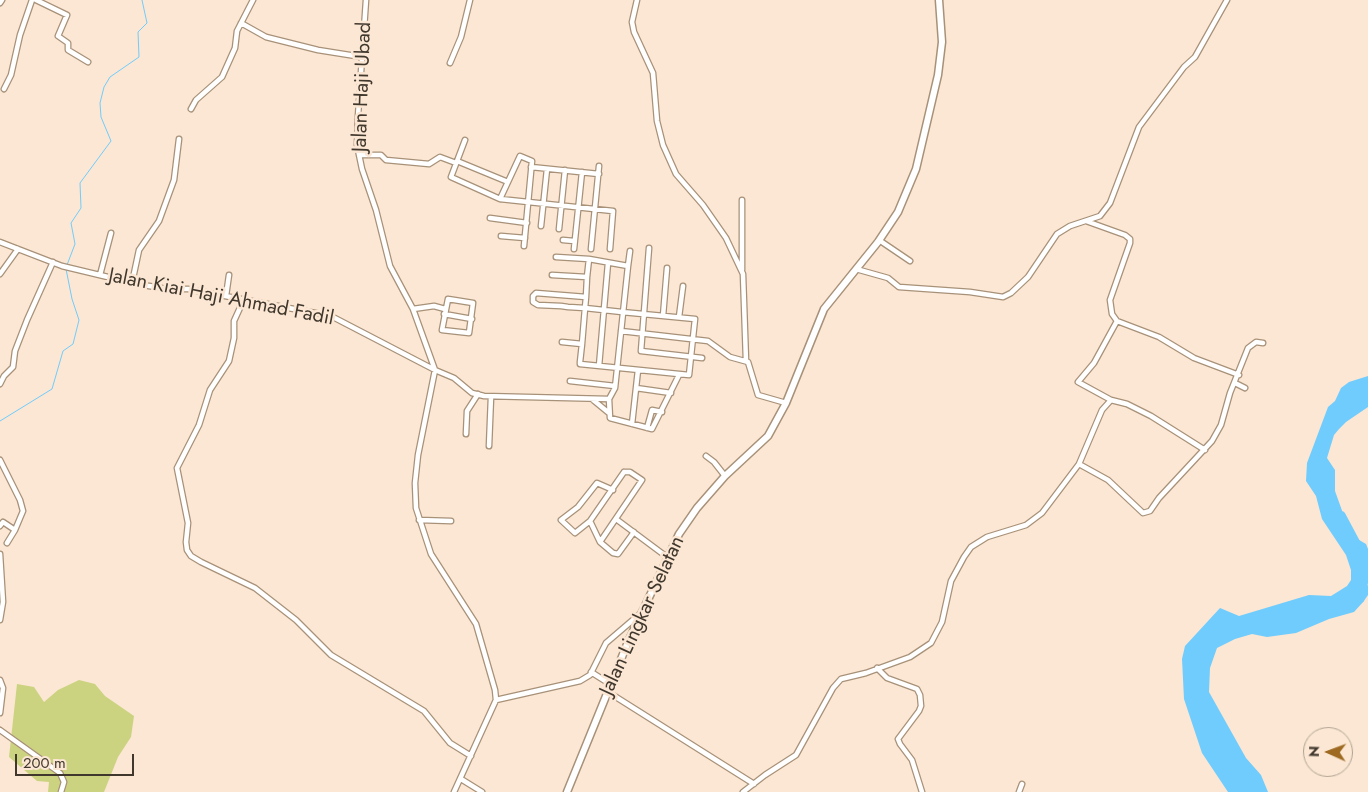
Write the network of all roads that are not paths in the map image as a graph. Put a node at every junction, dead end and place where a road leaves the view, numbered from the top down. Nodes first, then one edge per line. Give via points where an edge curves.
1 (34, 0) edge
2 (253, 0) edge
3 (366, 0) edge
4 (470, 0) edge
5 (638, 0) edge
6 (939, 0) edge
7 (1227, 0) edge
8 (241, 22) junction
9 (362, 58) junction
10 (88, 62) dead end
11 (450, 63) dead end
12 (4, 89) dead end
13 (191, 109) dead end
14 (179, 139) dead end
15 (465, 140) dead end
16 (359, 155) junction
17 (457, 162) junction
18 (599, 166) dead end
19 (531, 167) junction
20 (547, 169) junction
21 (565, 170) junction
22 (582, 172) junction
23 (598, 174) junction
24 (508, 182) junction
25 (500, 200) junction
26 (742, 200) dead end
27 (528, 203) junction
28 (544, 205) junction
29 (561, 207) junction
30 (578, 208) junction
31 (596, 210) junction
32 (490, 218) dead end
33 (1086, 221) junction
34 (527, 222) junction
35 (541, 226) dead end
36 (559, 229) dead end
37 (111, 234) dead end
38 (501, 236) dead end
39 (525, 238) junction
40 (563, 240) dead end
41 (879, 240) junction
42 (574, 241) junction
43 (0, 242) edge
44 (524, 246) dead end
45 (650, 248) dead end
46 (18, 249) junction
47 (574, 249) dead end
48 (591, 249) dead end
49 (610, 249) dead end
50 (630, 251) dead end
51 (556, 257) dead end
52 (589, 260) junction
53 (910, 261) dead end
54 (53, 262) junction
55 (608, 263) junction
56 (628, 266) junction
57 (667, 268) dead end
58 (856, 269) junction
59 (0, 274) edge
60 (742, 274) junction
61 (100, 275) junction
62 (229, 275) dead end
63 (552, 275) dead end
64 (587, 277) junction
65 (132, 283) junction
66 (683, 286) dead end
67 (568, 295) junction
68 (226, 296) junction
69 (586, 297) junction
70 (244, 299) junction
71 (568, 307) junction
72 (585, 308) junction
73 (413, 309) junction
74 (604, 310) junction
75 (444, 311) junction
76 (622, 312) junction
77 (644, 314) junction
78 (663, 316) junction
79 (679, 318) junction
80 (472, 319) junction
81 (1117, 321) junction
82 (620, 331) junction
83 (642, 334) junction
84 (693, 339) junction
85 (562, 342) dead end
86 (1263, 343) dead end
87 (582, 344) junction
88 (691, 357) junction
89 (702, 358) dead end
90 (746, 361) junction
91 (599, 366) junction
92 (617, 368) junction
93 (435, 370) junction
94 (638, 370) junction
95 (1239, 374) junction
96 (679, 375) junction
97 (1, 378) edge
98 (570, 381) dead end
99 (0, 384) edge
100 (1235, 384) junction
101 (615, 386) junction
102 (636, 388) junction
103 (1246, 388) dead end
104 (671, 393) junction
105 (478, 394) junction
106 (491, 397) junction
107 (609, 398) junction
108 (592, 399) junction
109 (1112, 400) junction
110 (786, 403) junction
111 (662, 412) junction
112 (609, 413) junction
113 (632, 424) junction
114 (647, 428) junction
115 (466, 434) dead end
116 (489, 446) dead end
117 (1205, 450) junction
118 (706, 456) dead end
119 (0, 460) edge
120 (1080, 464) junction
121 (725, 476) junction
122 (613, 490) junction
123 (616, 518) junction
124 (419, 520) junction
125 (452, 521) dead end
126 (590, 521) junction
127 (0, 526) edge
128 (15, 530) junction
129 (634, 532) junction
130 (600, 542) junction
131 (7, 544) dead end
132 (0, 554) edge
133 (667, 557) junction
134 (641, 613) junction
135 (0, 620) edge
136 (877, 668) junction
137 (591, 672) junction
138 (0, 680) edge
139 (610, 684) junction
140 (608, 692) junction
141 (496, 700) junction
142 (0, 713) edge
143 (0, 730) edge
144 (471, 756) junction
145 (462, 779) junction
146 (754, 784) junction
147 (1022, 784) dead end
148 (61, 792) edge
149 (454, 792) edge
150 (482, 792) edge
151 (567, 792) edge
152 (743, 792) edge
153 (922, 792) edge
154 (1019, 792) edge

1 - 10 street via 68,16 58,36 68,43 68,50
1 - 12 street
2 - 8 street
3 - 9 street, Jalan Haji Ubad
4 - 11 street
5 - 60 street via 632,22 653,73 657,121 663,145 676,174 726,238
6 - 41 street, Jalan Lingkar Selatan via 942,42 939,67 916,169 898,212
7 - 33 street via 1195,57 1139,127 1110,203 1100,216
8 - 9 street via 266,37
8 - 13 street via 233,53 222,77 196,100
9 - 16 street, Jalan Haji Ubad
14 - 65 street via 174,180 159,221 139,250
15 - 17 street
16 - 17 street via 380,155 386,160 429,164 440,157
16 - 73 street, Jalan Haji Ubad via 390,266
17 - 24 street
17 - 25 street via 451,177
18 - 23 street
19 - 20 street
19 - 24 street via 532,161 520,156
19 - 27 street
20 - 21 street
20 - 28 street
21 - 22 street
21 - 29 street
22 - 23 street
22 - 30 street
23 - 31 street
24 - 25 street
25 - 27 street
26 - 60 street
27 - 28 street
27 - 34 street
28 - 29 street
28 - 35 street
29 - 30 street
29 - 36 street
30 - 31 street
30 - 42 street
31 - 48 street
31 - 49 street via 613,211
32 - 34 street
33 - 58 street via 1057,234 1028,277 1004,297 899,287 888,278
33 - 81 street via 1130,239 1110,300 1112,314
34 - 39 street
37 - 61 street
38 - 39 street
39 - 44 street
40 - 42 street
41 - 53 street
41 - 58 street, Jalan Lingkar Selatan
42 - 47 street
43 - 46 street, Jalan Kiai Haji Ahmad Fadil
45 - 77 street
46 - 54 street, Jalan Kiai Haji Ahmad Fadil
46 - 59 street
50 - 56 street
51 - 52 street
52 - 55 street
52 - 64 street
54 - 61 street, Jalan Kiai Haji Ahmad Fadil
54 - 97 street via 15,351 13,367
55 - 56 street
55 - 74 street
56 - 76 street
57 - 78 street
58 - 110 street, Jalan Lingkar Selatan via 824,309
60 - 90 street
61 - 65 street, Jalan Kiai Haji Ahmad Fadil
62 - 68 street
63 - 64 street
64 - 69 street
65 - 68 street, Jalan Kiai Haji Ahmad Fadil
66 - 79 street
67 - 69 street
67 - 71 street
67 - 71 street via 536,293 533,296 538,305
68 - 70 street, Jalan Kiai Haji Ahmad Fadil
69 - 72 street
70 - 93 street, Jalan Kiai Haji Ahmad Fadil via 332,316
70 - 144 street via 234,321 229,361 210,390 199,425 177,468 188,523 187,550 201,562 255,588 296,620 331,655 424,711 450,743
71 - 72 street
72 - 74 street
72 - 87 street
73 - 75 street via 434,306
73 - 93 street, Jalan Haji Ubad
74 - 76 street
74 - 91 street
75 - 80 street
75 - 80 street via 448,299 473,303
75 - 80 street via 443,331 469,334
76 - 77 street
76 - 82 street
77 - 78 street
77 - 83 street
78 - 79 street
79 - 84 street via 695,319
81 - 95 street via 1159,336 1194,358
81 - 109 street via 1094,363 1078,382
82 - 83 street
82 - 92 street
83 - 84 street
83 - 88 street via 641,352
84 - 88 street
84 - 90 street via 708,342 730,357
85 - 87 street
86 - 95 street via 1256,342 1248,348
87 - 91 street via 580,364
88 - 89 street
88 - 96 street via 689,376
90 - 110 street via 758,396
91 - 92 street
92 - 94 street
92 - 101 street
93 - 105 street, Jalan Kiai Haji Ahmad Fadil
93 - 124 street via 415,483
94 - 96 street
94 - 102 street
95 - 100 street
96 - 104 street
97 - 99 street
98 - 101 street
100 - 103 street
100 - 117 street via 1221,424
101 - 107 street
102 - 104 street
102 - 113 street
104 - 111 street
105 - 106 street, Jalan Kiai Haji Ahmad Fadil
105 - 115 street via 467,411
106 - 108 street, Jalan Kiai Haji Ahmad Fadil
106 - 116 street
107 - 108 street, Jalan Kiai Haji Ahmad Fadil
107 - 112 street
108 - 112 street
109 - 117 street via 1151,416
109 - 120 street via 1102,410
110 - 121 street, Jalan Lingkar Selatan via 768,436
111 - 114 street via 654,428
111 - 114 street via 652,410
112 - 113 street via 611,419
113 - 114 street
117 - 120 street via 1145,514 1108,480
118 - 121 street
119 - 128 street via 22,508 23,514
120 - 136 street via 1048,507 1032,521 987,537 971,547 951,581 942,622 931,642 910,658
121 - 133 street, Jalan Lingkar Selatan via 697,508
122 - 123 street via 625,472 642,479
122 - 126 street
122 - 126 street via 597,483 578,508 561,519 575,533
123 - 129 street
123 - 130 street
124 - 125 street
124 - 141 street via 431,554 476,624 489,663
126 - 130 street
127 - 128 street via 3,522
128 - 131 street
129 - 130 street via 618,554
129 - 133 street
132 - 135 street via 3,609
133 - 134 street, Jalan Lingkar Selatan
134 - 137 street via 606,643
134 - 139 street, Jalan Lingkar Selatan
136 - 146 street via 841,679 796,756
136 - 153 street via 887,678 917,689 920,695 919,711 898,739 912,760
137 - 139 street
137 - 141 street via 580,681
138 - 142 street via 3,688
139 - 140 street, Jalan Lingkar Selatan
140 - 146 street
140 - 151 street, Jalan Lingkar Selatan
141 - 144 street
143 - 148 street via 60,773 64,782
144 - 145 street
145 - 149 street
145 - 150 street
146 - 152 street
147 - 154 street

